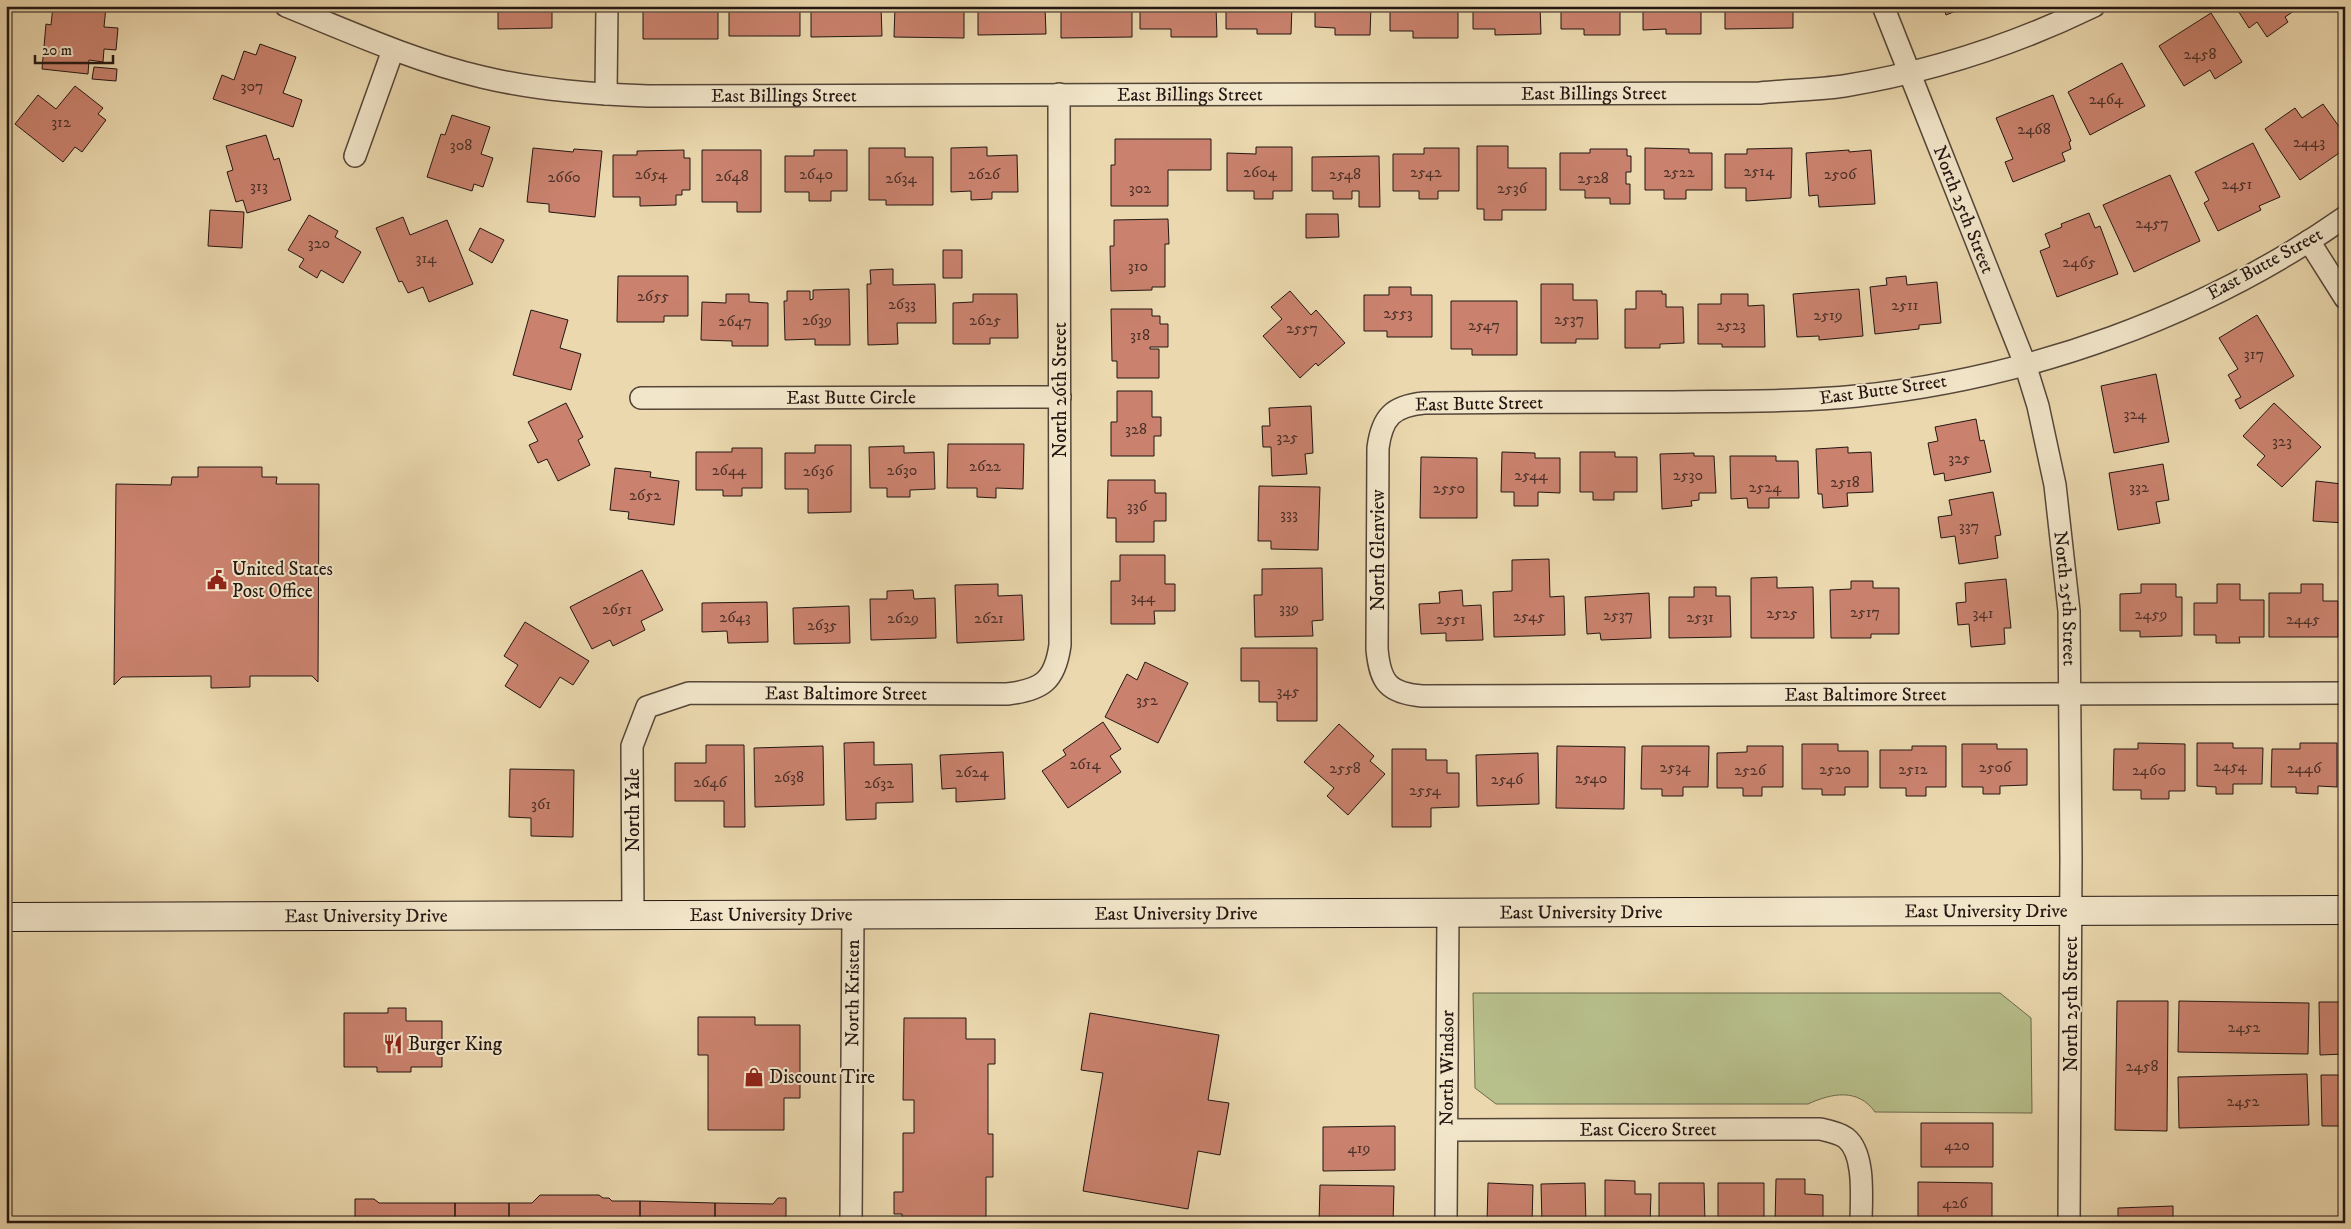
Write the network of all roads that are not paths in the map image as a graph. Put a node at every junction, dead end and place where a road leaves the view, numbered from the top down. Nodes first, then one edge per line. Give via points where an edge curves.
1 (286, 6) edge
2 (607, 6) edge
3 (1883, 6) edge
4 (2094, 6) edge
5 (393, 50) junction
6 (1910, 72) junction
7 (606, 94) junction
8 (1059, 94) junction
9 (356, 156) dead end
10 (2345, 217) edge
11 (2309, 240) junction
12 (2345, 298) edge
13 (2025, 364) junction
14 (1060, 397) junction
15 (641, 398) dead end
16 (1389, 415) joint
17 (1047, 681) joint
18 (1388, 685) joint
19 (2345, 693) edge
20 (2071, 694) junction
21 (647, 707) joint
22 (2345, 910) edge
23 (2071, 911) junction
24 (1448, 912) junction
25 (853, 914) junction
26 (633, 915) junction
27 (6, 917) edge
28 (1447, 1130) junction
29 (851, 1223) edge
30 (1446, 1223) edge
31 (1861, 1223) edge
32 (2070, 1223) edge

1 - 5 street, East Billings Street
2 - 7 street
3 - 6 street, North 25th Street
4 - 6 street, East Billings Street via 1995,47
5 - 7 street, East Billings Street via 482,77 539,88
5 - 9 street
6 - 8 street, East Billings Street via 1843,86 1760,93
6 - 13 street, North 25th Street
7 - 8 street, East Billings Street
8 - 14 street, North 26th Street
10 - 11 street, East Butte Street
11 - 12 street
11 - 13 street, East Butte Street via 2180,310 2108,339
13 - 16 street, East Butte Street via 1940,383 1858,396 1785,401 1424,402 1400,408
13 - 20 street, North 25th Street via 2043,430 2061,525 2069,611
14 - 15 street, East Butte Circle
14 - 17 street, North 26th Street via 1060,645 1054,671
16 - 18 street, North Glenview via 1379,437 1377,649 1381,674
17 - 21 street, East Baltimore Street via 1036,688 1007,694 689,693
18 - 20 street, East Baltimore Street via 1397,691 1422,696
19 - 20 street, East Baltimore Street
20 - 23 street, North 25th Street
21 - 26 street, North Yale via 632,746
22 - 23 main road, East University Drive
23 - 24 main road, East University Drive
23 - 32 street, North 25th Street
24 - 25 main road, East University Drive
24 - 28 street, North Windsor
25 - 26 main road, East University Drive
25 - 29 street, North Kristen
26 - 27 main road, East University Drive
28 - 30 street, North Windsor
28 - 31 street, East Cicero Street via 1808,1128 1835,1132 1848,1139 1859,1164

